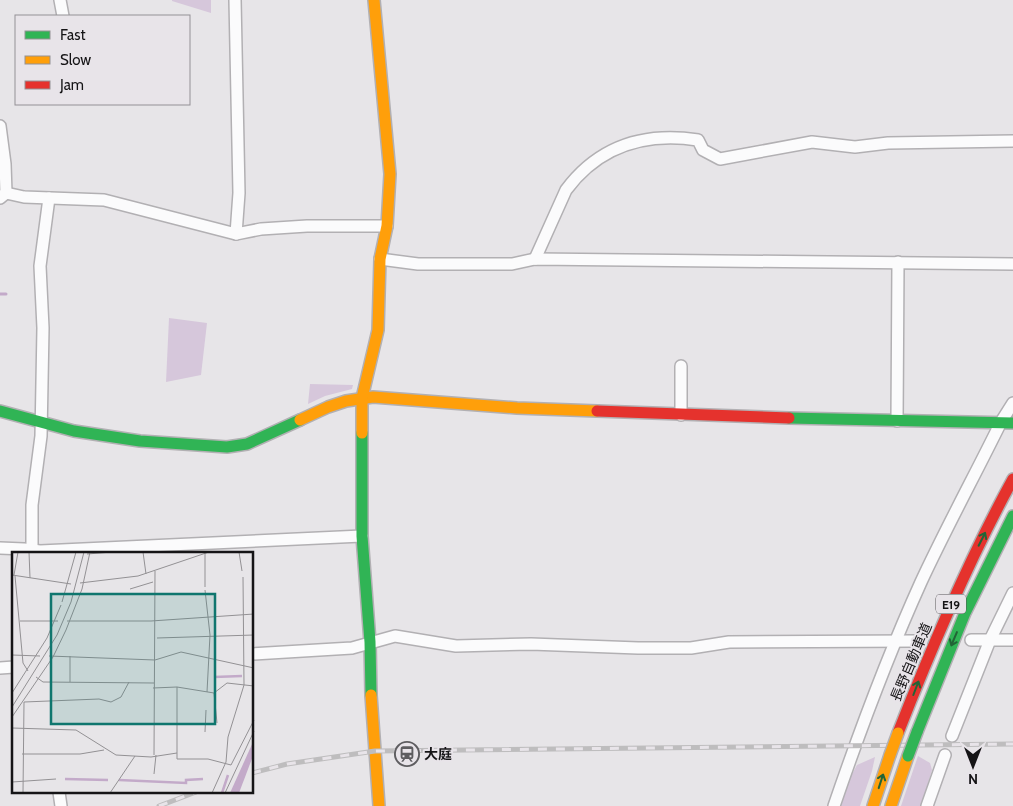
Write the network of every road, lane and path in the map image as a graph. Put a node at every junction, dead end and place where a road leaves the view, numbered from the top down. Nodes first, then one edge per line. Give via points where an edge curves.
1 (60, 0) edge
2 (235, 0) edge
3 (374, 0) edge
4 (63, 15) edge
5 (0, 126) edge
6 (1013, 141) edge
7 (3, 196) edge
8 (49, 198) junction
9 (387, 226) junction
10 (236, 234) junction
11 (380, 259) junction
12 (535, 260) junction
13 (898, 262) junction
14 (1013, 264) edge
15 (681, 366) dead end
16 (362, 398) junction
17 (1013, 404) edge
18 (0, 411) edge
19 (681, 415) junction
20 (897, 421) junction
21 (40, 422) junction
22 (1007, 422) edge
23 (1013, 479) edge
24 (1013, 516) edge
25 (362, 536) junction
26 (0, 548) edge
27 (32, 552) edge
28 (1013, 593) edge
29 (895, 640) junction
30 (971, 640) dead end
31 (990, 640) junction
32 (1013, 640) edge
33 (915, 641) dead end
34 (370, 642) junction
35 (254, 654) edge
36 (952, 736) dead end
37 (945, 755) dead end
38 (380, 806) edge
39 (834, 806) edge
40 (873, 806) edge
41 (891, 806) edge
42 (927, 806) edge

1 - 4 street
2 - 10 street via 239,193
3 - 9 main road via 389,151
5 - 7 street via 5,164
6 - 12 street via 855,147 812,142 720,158 703,150 698,140 677,136 623,145 601,155 572,182
7 - 8 street
8 - 10 street via 104,200
8 - 21 street via 40,266 43,328
9 - 10 street via 262,228
9 - 11 main road
11 - 12 street via 418,264 512,264
11 - 16 main road via 378,330
12 - 13 street
13 - 14 street
13 - 20 street
15 - 19 street
16 - 19 main road
16 - 21 main road via 328,407 247,444 227,447 140,441
16 - 25 main road
17 - 22 street
18 - 21 main road
19 - 20 main road
20 - 22 main road
21 - 27 street via 32,505
22 - 29 street via 921,581
40 -> 23 main road, 長野自動車道 / E19, bridge via 898,733 949,609
24 -> 41 main road, E19, bridge via 965,614
25 - 27 street
25 - 34 main road
26 - 27 street
28 - 31 street
29 - 33 street
29 - 34 street via 729,642 692,648 531,644 456,646 395,636
29 - 39 street
30 - 31 street
31 - 32 street
31 - 36 street
34 - 35 street via 352,648
34 - 38 main road
37 - 42 street

